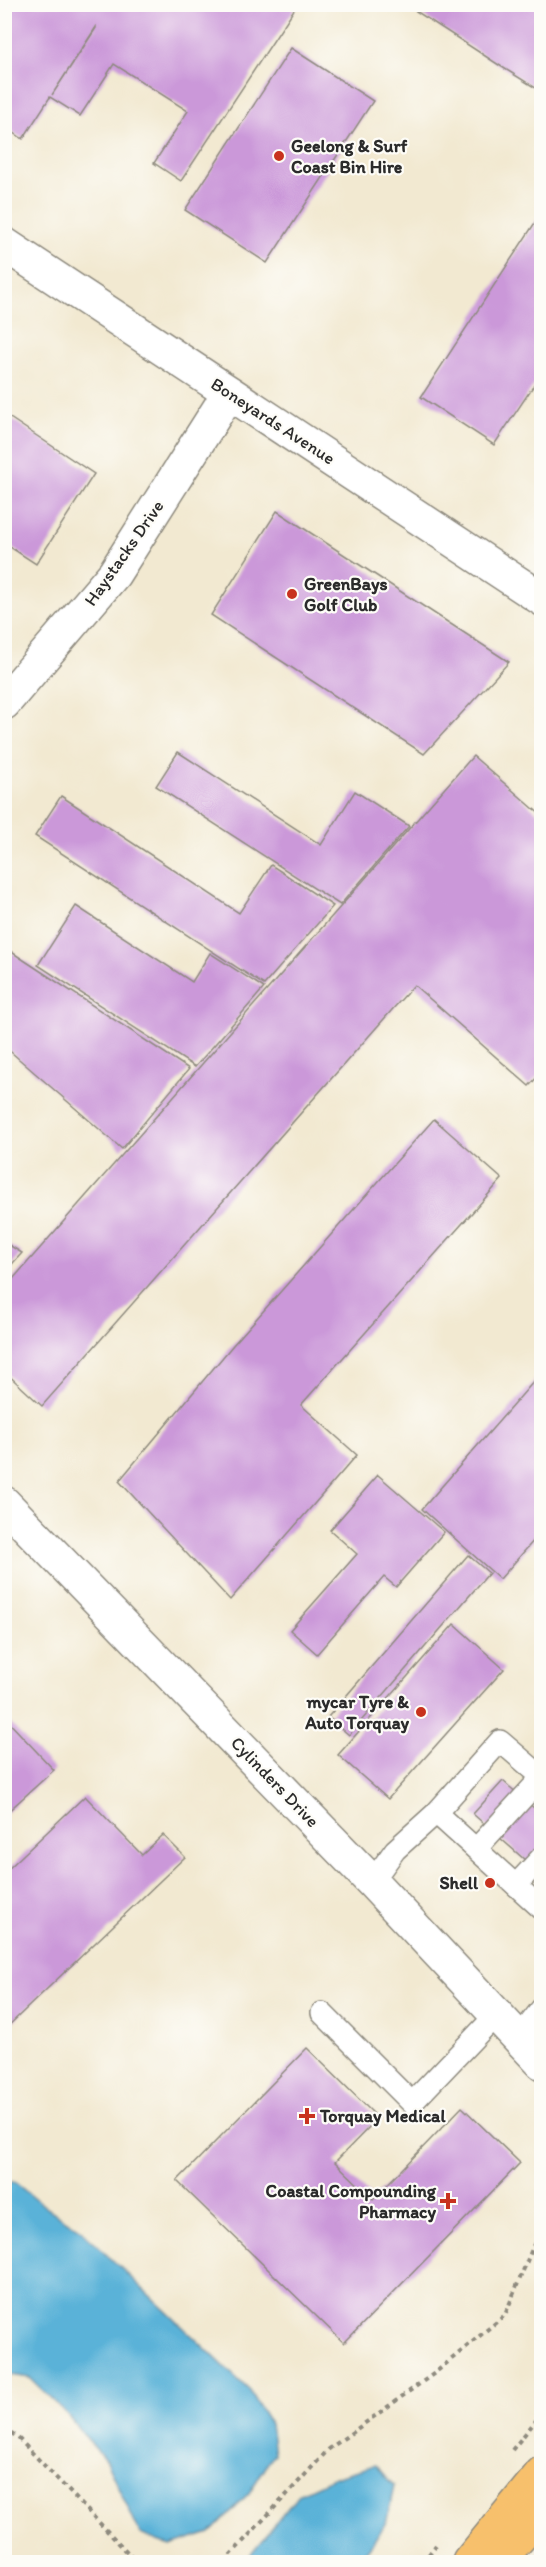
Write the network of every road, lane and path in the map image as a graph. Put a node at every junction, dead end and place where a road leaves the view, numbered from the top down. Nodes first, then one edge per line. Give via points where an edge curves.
1 (4, 244) edge
2 (230, 393) junction
3 (542, 599) edge
4 (4, 703) edge
5 (4, 1503) edge
6 (542, 1777) edge
7 (436, 1813) junction
8 (476, 1849) junction
9 (542, 1857) edge
10 (372, 1882) junction
11 (516, 1885) junction
12 (542, 1909) edge
13 (542, 2008) edge
14 (322, 2013) dead end
15 (496, 2016) junction
16 (518, 2039) junction
17 (542, 2063) edge
18 (542, 2238) edge
19 (534, 2244) junction
20 (542, 2260) edge
21 (4, 2427) edge
22 (542, 2473) edge
23 (542, 2512) edge
24 (137, 2562) edge
25 (224, 2562) edge
26 (469, 2562) edge
27 (497, 2562) edge

1 - 2 street, Boneyards Avenue
2 - 3 street, Boneyards Avenue
2 - 4 street, Haystacks Drive via 114,574
5 - 10 street, Cylinders Drive
6 - 7 lane via 500,1741
6 - 8 lane
7 - 8 lane
7 - 10 lane via 395,1850
8 - 11 lane
9 - 11 lane
10 - 15 street, Cylinders Drive
11 - 12 lane
13 - 16 lane
14 - 15 lane via 412,2103
15 - 16 street, Cylinders Drive
16 - 17 street, Cylinders Drive
18 - 19 path
19 - 20 path
19 - 25 path via 505,2315 436,2372 329,2449
21 - 24 path
22 - 26 main road
23 - 27 main road

